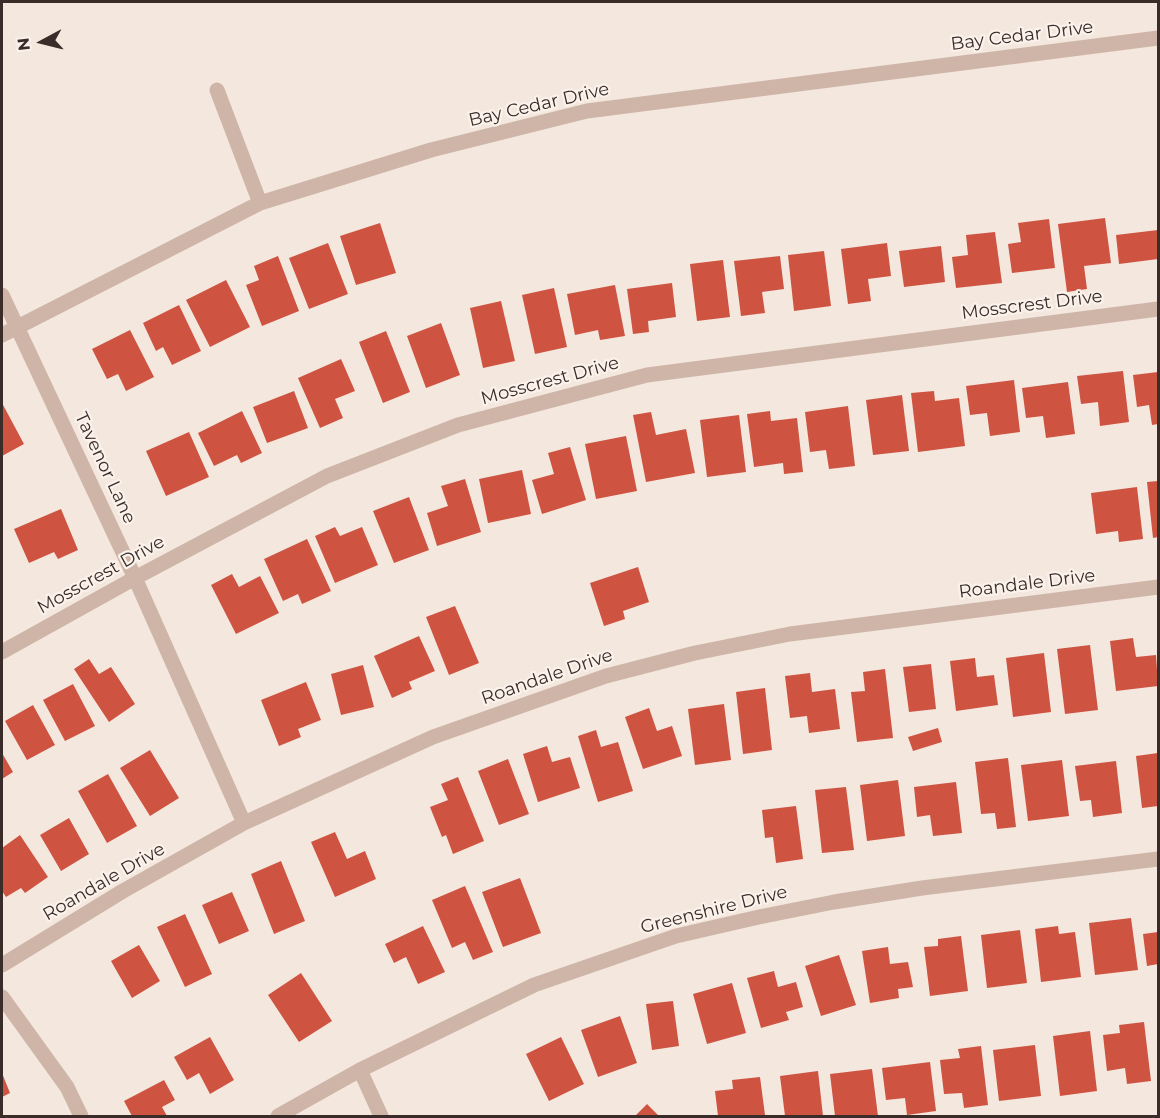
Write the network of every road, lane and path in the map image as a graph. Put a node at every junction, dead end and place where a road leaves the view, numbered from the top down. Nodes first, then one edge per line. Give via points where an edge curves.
1 (1158, 38) edge
2 (217, 90) dead end
3 (260, 203) junction
4 (2, 295) edge
5 (1158, 309) edge
6 (16, 327) junction
7 (2, 335) edge
8 (135, 578) junction
9 (1158, 587) edge
10 (2, 652) edge
11 (244, 823) junction
12 (1158, 859) edge
13 (2, 965) edge
14 (2, 997) edge
15 (360, 1070) junction
16 (81, 1116) edge
17 (278, 1116) edge
18 (381, 1116) edge

1 - 3 street, Bay Cedar Drive via 587,111 431,150
2 - 3 street
3 - 6 street, Bay Cedar Drive
4 - 6 street, Tavenor Lane
5 - 8 street, Mosscrest Drive via 647,375 458,425 327,476
6 - 7 street, Bay Cedar Drive
6 - 8 street, Tavenor Lane
8 - 10 street, Mosscrest Drive
8 - 11 street, Tavenor Lane
9 - 11 street, Roandale Drive via 790,634 695,653 606,676 433,737
11 - 13 street, Roandale Drive
12 - 15 street, Greenshire Drive via 834,902 676,936 534,985
14 - 16 street via 66,1087
15 - 17 street, Greenshire Drive
15 - 18 street

